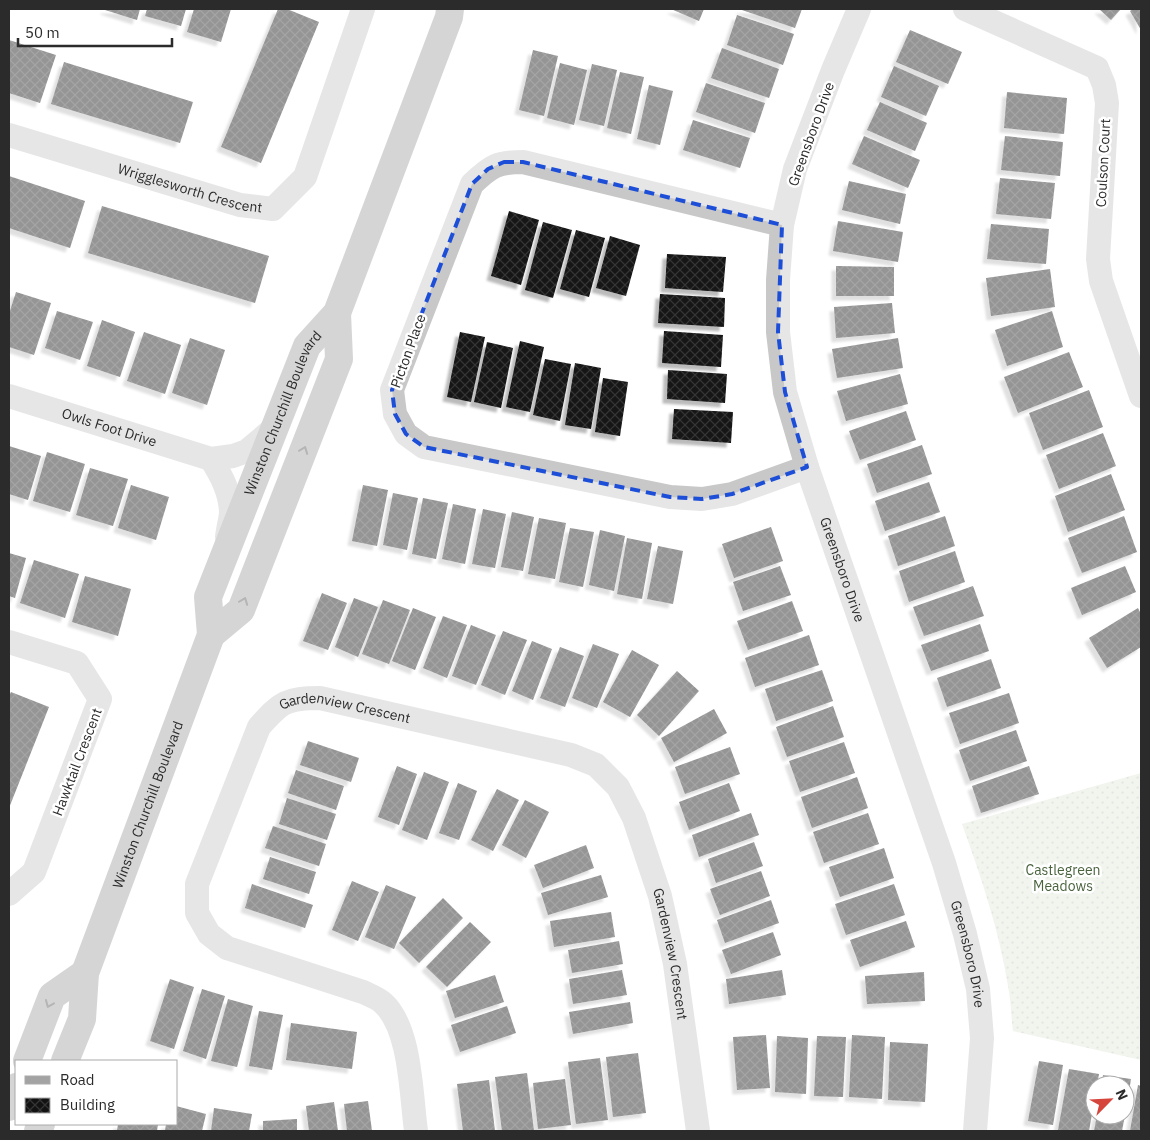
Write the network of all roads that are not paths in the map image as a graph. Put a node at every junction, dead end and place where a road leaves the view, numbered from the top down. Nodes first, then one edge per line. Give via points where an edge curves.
1 (363, 9) edge
2 (859, 9) edge
3 (965, 9) edge
4 (452, 11) edge
5 (9, 135) edge
6 (782, 225) junction
7 (337, 313) junction
8 (9, 396) edge
9 (1141, 396) edge
10 (273, 429) junction
11 (211, 458) junction
12 (806, 468) junction
13 (224, 556) junction
14 (211, 635) junction
15 (9, 642) edge
16 (9, 894) edge
17 (86, 973) junction
18 (26, 1060) edge
19 (65, 1060) edge
20 (15, 1091) edge
21 (9, 1107) edge
22 (416, 1131) edge
23 (698, 1131) edge
24 (975, 1131) edge

1 - 5 street, Wrigglesworth Crescent via 305,178 273,208 240,205
2 - 6 street, Greensboro Drive via 795,169
3 - 9 street, Coulson Court via 1097,68 1107,103 1098,259 1100,281
4 - 7 main road, Winston Churchill Boulevard
6 - 12 street, Greensboro Drive via 778,332 785,392
6 - 12 street, Picton Place via 523,162 504,162 488,169 472,184 392,390 395,414 406,434 424,447 670,497 702,499 732,494
7 - 10 main road, Winston Churchill Boulevard via 307,346
14 -> 7 main road, Winston Churchill Boulevard via 241,610 292,480 339,359
8 - 11 street, Owls Foot Drive
10 - 11 street, Owls Foot Drive via 247,451
10 - 13 main road, Winston Churchill Boulevard
11 - 13 street via 224,481 231,513
12 - 24 street, Greensboro Drive via 944,863 965,934 978,989 982,1038
13 - 14 main road, Winston Churchill Boulevard via 208,598
14 - 17 main road, Winston Churchill Boulevard
15 - 16 street, Hawktail Crescent via 77,663 100,699 34,872
17 -> 18 main road via 52,996
17 - 19 main road, Winston Churchill Boulevard via 82,1019
20 - 21 main road
22 - 23 street, Gardenview Crescent via 405,1041 397,1020 383,1002 363,992 227,948 209,934 197,913 198,884 259,727 277,707 297,698 320,698 571,755 596,765 618,787 634,818 660,896 675,964

